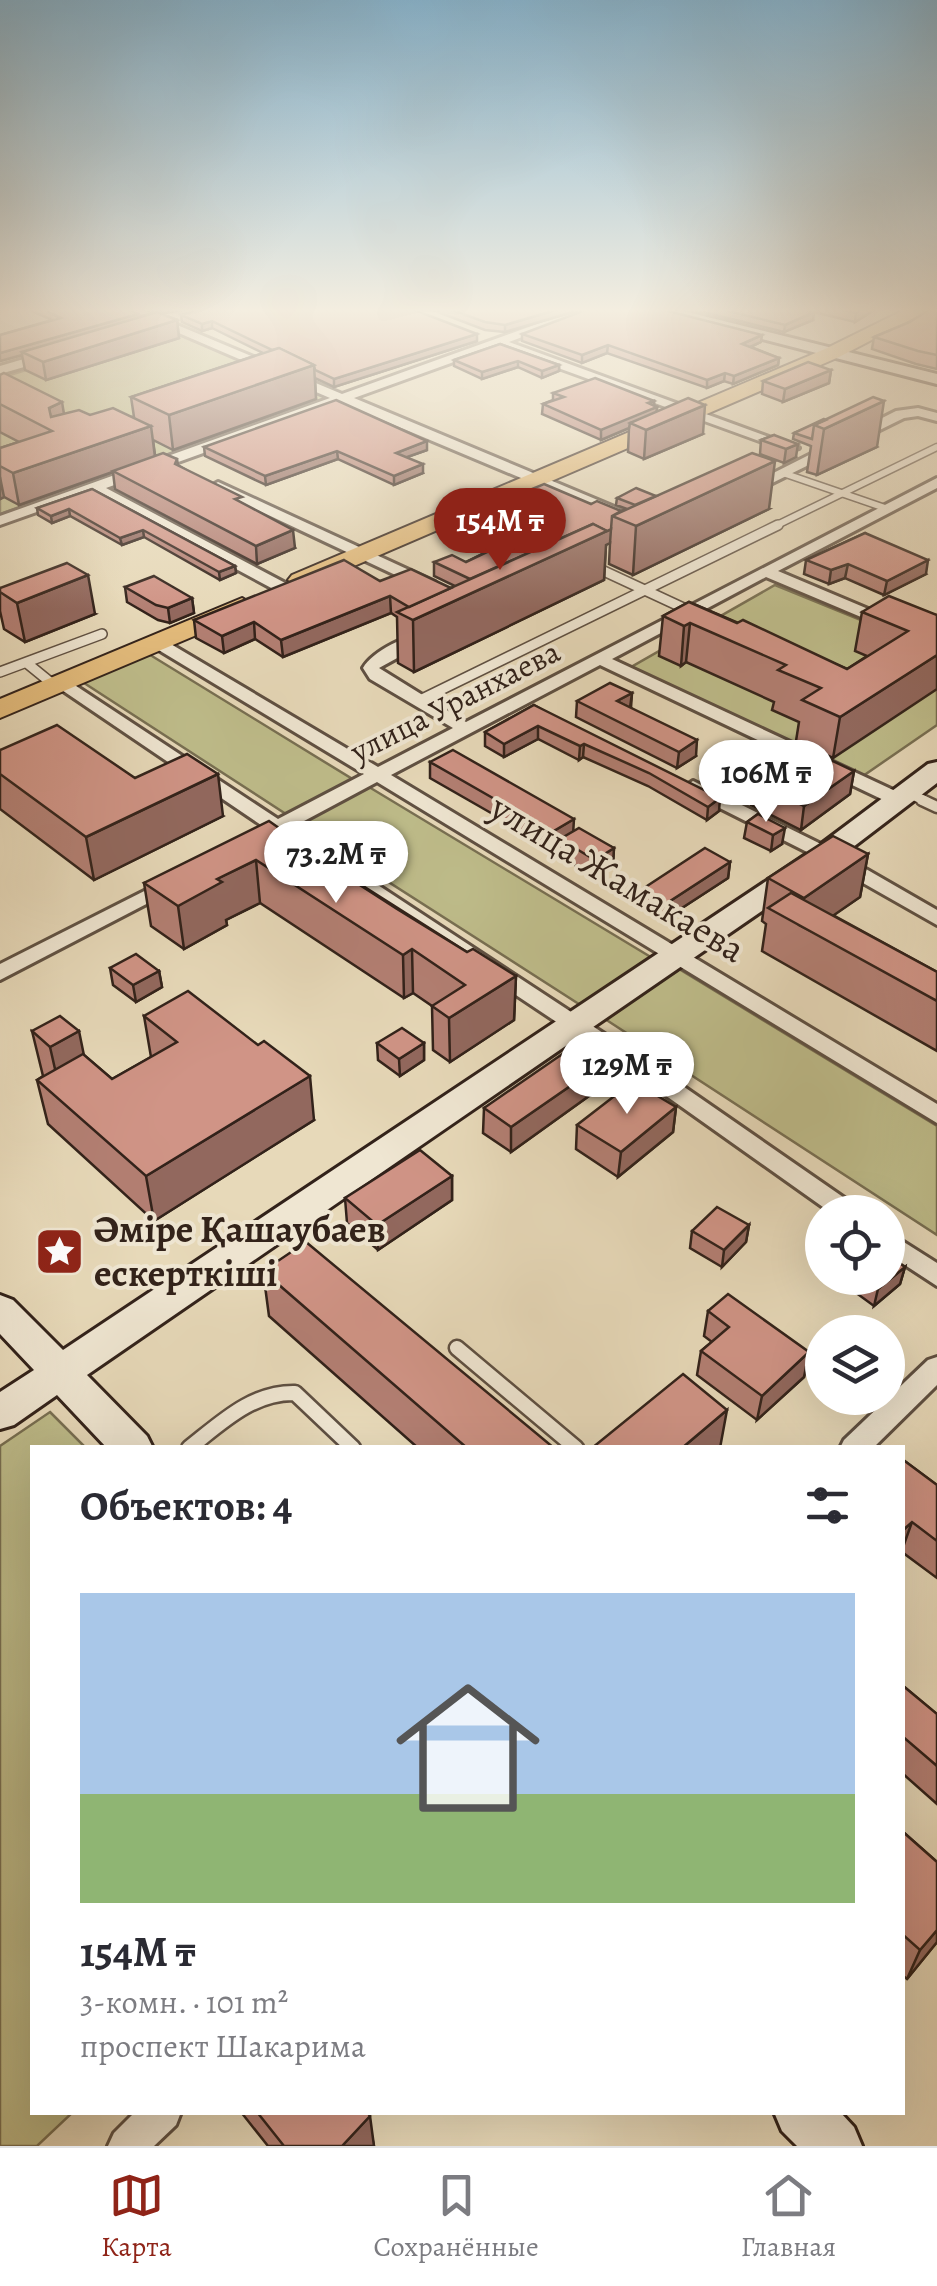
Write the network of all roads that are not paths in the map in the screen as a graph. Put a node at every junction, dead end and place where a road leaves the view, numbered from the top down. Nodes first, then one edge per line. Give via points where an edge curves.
1 (313, 409) edge
2 (362, 409) edge
3 (686, 409) edge
4 (701, 409) edge
5 (694, 412) junction
6 (937, 418) edge
7 (937, 447) edge
8 (818, 457) junction
9 (783, 473) junction
10 (201, 478) edge
11 (536, 478) junction
12 (94, 488) junction
13 (931, 490) edge
14 (845, 494) junction
15 (728, 498) edge
16 (885, 508) junction
17 (0, 521) edge
18 (638, 522) edge
19 (362, 554) junction
20 (603, 554) edge
21 (585, 562) junction
22 (568, 570) edge
23 (767, 572) junction
24 (283, 588) junction
25 (646, 590) junction
26 (448, 593) edge
27 (692, 612) junction
28 (446, 626) edge
29 (102, 634) dead end
30 (158, 643) junction
31 (937, 644) edge
32 (602, 660) junction
33 (28, 664) junction
34 (0, 672) edge
35 (58, 685) junction
36 (418, 701) junction
37 (0, 709) edge
38 (466, 729) junction
39 (937, 770) edge
40 (378, 775) junction
41 (673, 777) edge
42 (915, 800) edge
43 (278, 827) junction
44 (226, 854) edge
45 (826, 854) junction
46 (191, 873) edge
47 (937, 918) edge
48 (678, 954) junction
49 (0, 973) edge
50 (575, 1024) junction
51 (937, 1115) edge
52 (822, 1195) edge
53 (905, 1253) edge
54 (937, 1276) edge
55 (0, 1310) edge
56 (457, 1348) dead end
57 (937, 1368) edge
58 (60, 1373) junction
59 (0, 1413) edge
60 (130, 1445) edge
61 (193, 1445) edge
62 (349, 1445) edge
63 (572, 1445) edge
64 (857, 1445) edge
65 (160, 2115) edge
66 (804, 2115) edge
67 (127, 2146) edge
68 (835, 2146) edge

1 - 12 street
2 - 11 street
3 - 5 street
4 - 5 main road
5 - 8 street
5 - 11 main road
6 - 8 street via 908,412
7 - 14 lane
8 - 9 street
9 - 14 lane
9 - 15 street
10 - 19 street
11 - 18 street
11 - 19 main road
12 - 17 street
12 - 24 street
13 - 16 street, улица Уранхаева
14 - 16 lane
14 - 25 lane
16 - 23 street, улица Уранхаева
19 - 24 main road
19 - 26 street
20 - 21 street
21 - 22 street
21 - 25 lane
23 - 27 street, улица Уранхаева
23 - 31 street
24 - 30 main road
25 - 27 lane
25 - 36 lane
27 - 32 street, улица Уранхаева
28 - 36 street via 371,668
29 - 33 lane
30 - 35 main road
30 - 40 street, улица Жамакаева
32 - 38 street, улица Уранхаева via 529,704
32 - 42 street
33 - 34 lane
33 - 35 lane
35 - 37 main road
35 - 43 street
36 - 38 street
38 - 40 street, улица Уранхаева
39 - 42 street
40 - 43 street, улица Уранхаева
40 - 48 street, улица Жамакаева
41 - 45 street
42 - 45 street
43 - 44 street, улица Уранхаева
43 - 50 street
45 - 47 street
45 - 48 street
46 - 49 street
48 - 50 street
48 - 51 street, улица Жамакаева
50 - 52 street
50 - 58 street
53 - 54 street
55 - 58 street
56 - 63 lane
57 - 64 street
58 - 59 street
58 - 60 street
61 - 62 lane via 266,1394 286,1392 295,1393
65 - 67 street
66 - 68 street

